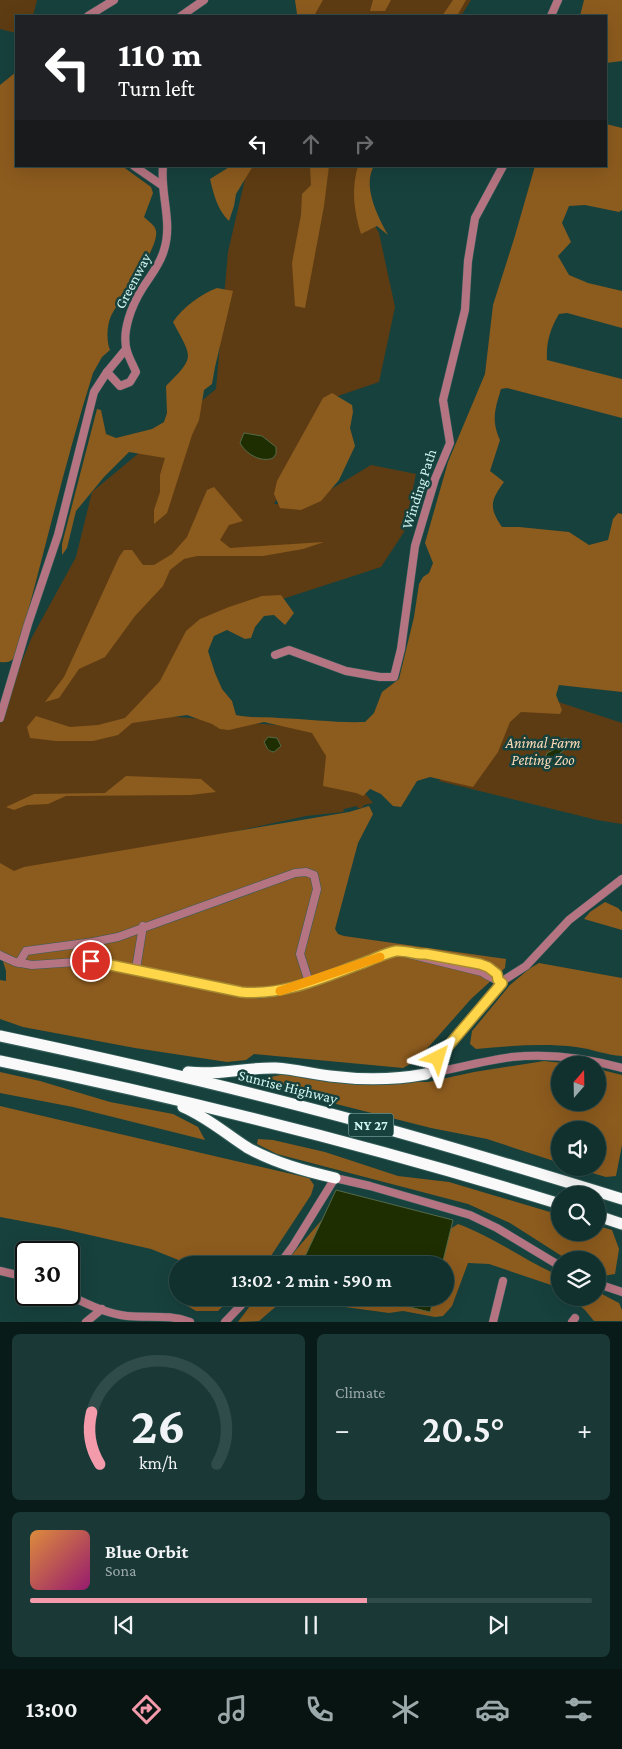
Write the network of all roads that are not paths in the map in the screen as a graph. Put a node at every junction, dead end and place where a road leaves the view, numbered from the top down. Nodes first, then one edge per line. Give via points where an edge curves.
1 (114, 0) edge
2 (204, 0) edge
3 (558, 0) edge
4 (90, 15) edge
5 (182, 15) edge
6 (551, 15) edge
7 (135, 167) edge
8 (163, 167) edge
9 (502, 167) edge
10 (162, 186) junction
11 (126, 349) junction
12 (107, 372) junction
13 (275, 655) dead end
14 (0, 718) edge
15 (622, 879) edge
16 (144, 926) junction
17 (0, 955) edge
18 (19, 963) junction
19 (136, 970) junction
20 (309, 982) junction
21 (500, 982) junction
22 (0, 1036) edge
23 (0, 1061) edge
24 (117, 1062) junction
25 (622, 1068) edge
26 (426, 1074) junction
27 (139, 1091) junction
28 (335, 1178) junction
29 (622, 1199) edge
30 (551, 1201) edge
31 (606, 1219) edge
32 (622, 1224) edge
33 (285, 1256) edge
34 (551, 1261) edge
35 (0, 1271) edge
36 (15, 1274) edge
37 (503, 1281) dead end
38 (606, 1287) edge
39 (622, 1292) edge
40 (80, 1300) edge
41 (240, 1306) edge
42 (102, 1309) junction
43 (86, 1322) edge
44 (190, 1322) edge
45 (225, 1322) edge
46 (494, 1322) edge

1 - 4 street
2 - 5 street
3 - 6 street
7 - 10 street
8 - 10 street, Greenway
9 - 13 street, Winding Path via 475,218 465,310 443,400 450,443 435,479 415,546 402,650 394,677 346,671 289,650
10 - 11 street, Greenway via 168,221 165,249 127,319
11 - 12 street
11 - 12 street, Greenway via 136,372 130,382 120,386
12 - 14 street via 94,392 58,535
15 - 21 street via 569,920 526,966
16 - 18 street via 118,937 26,950
16 - 19 street
16 - 20 street via 295,873 306,872 314,875 317,889 300,954
17 - 18 street
18 - 19 street via 91,961
19 - 20 street via 259,994
20 - 21 street via 397,951 488,967 497,974
21 - 26 street
22 - 24 highway, Sunrise Highway / NY 27
23 - 27 highway, NY 27
24 - 26 highway via 198,1073 276,1068 361,1079
24 - 29 highway, Sunrise Highway / NY 27 via 338,1116
25 - 26 street via 578,1058 533,1056 500,1059
27 - 28 highway via 193,1112 267,1158
27 - 30 highway, NY 27 via 358,1146
28 - 33 street
28 - 34 street via 470,1215
31 - 32 highway
35 - 36 street
37 - 46 street
38 - 39 street
40 - 42 street
41 - 45 street
42 - 43 street
42 - 44 street via 124,1316 169,1316

